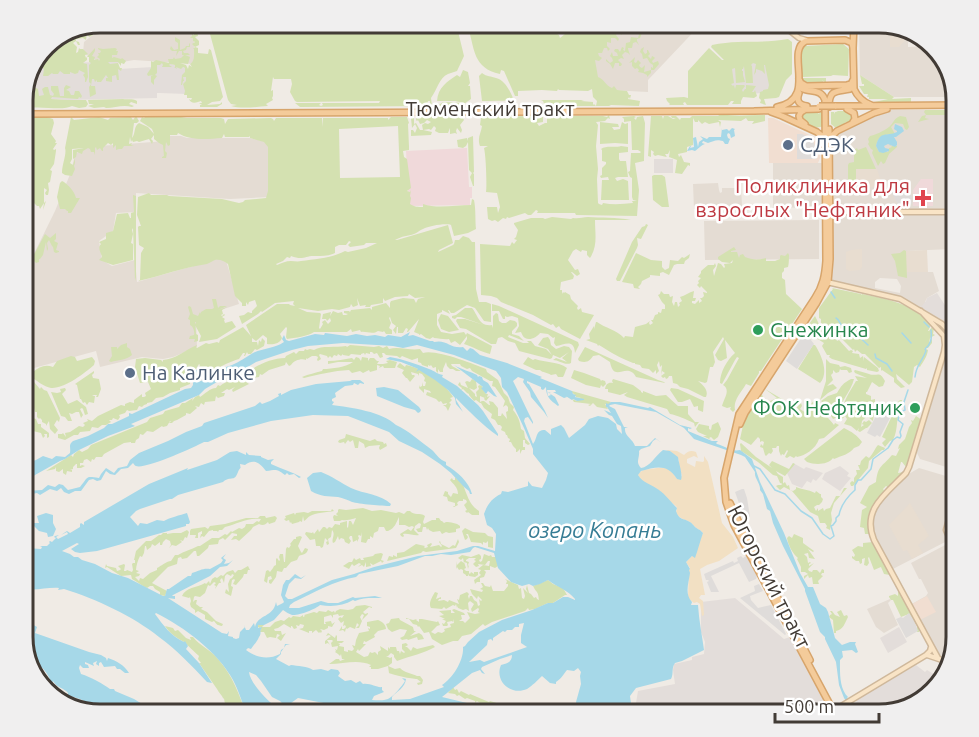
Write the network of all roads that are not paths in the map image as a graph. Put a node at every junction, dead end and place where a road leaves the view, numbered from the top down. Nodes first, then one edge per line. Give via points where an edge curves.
1 (792, 33) joint
2 (851, 33) edge
3 (853, 33) edge
4 (806, 40) junction
5 (845, 40) junction
6 (853, 48) junction
7 (799, 49) junction
8 (799, 80) junction
9 (853, 81) junction
10 (842, 90) junction
11 (808, 91) junction
12 (827, 100) junction
13 (879, 106) junction
14 (775, 107) junction
15 (847, 107) junction
16 (946, 107) edge
17 (946, 107) edge
18 (807, 108) junction
19 (890, 108) junction
20 (754, 111) junction
21 (33, 113) edge
22 (33, 113) edge
23 (827, 123) junction
24 (827, 145) junction
25 (946, 212) edge
26 (827, 213) junction
27 (826, 281) junction
28 (921, 311) junction
29 (943, 325) junction
30 (946, 328) edge
31 (939, 330) junction
32 (944, 336) joint
33 (945, 345) joint
34 (931, 646) junction
35 (926, 655) junction
36 (938, 658) junction
37 (941, 659) edge
38 (832, 704) edge
39 (844, 704) edge

1 - 4 main road
1 - 7 main road
2 - 5 main road
3 - 6 main road
4 - 5 main road
4 - 7 main road
5 - 6 main road
6 - 9 main road
7 - 8 main road
8 - 9 main road via 806,86 848,86
8 - 11 main road via 801,88
8 - 14 main road via 792,102
9 - 10 main road via 850,89
9 - 13 main road via 855,93 868,104
10 - 12 main road
10 - 15 main road via 854,96
11 - 12 main road via 820,93
11 - 18 main road via 800,93 798,99
12 - 23 main road, Югорский тракт
13 - 15 main road, Тюменский тракт
13 - 16 main road, Тюменский тракт
14 - 18 main road, Тюменский тракт
14 - 21 main road, Тюменский тракт
15 - 18 main road, Тюменский тракт, bridge
15 - 19 main road, Тюменский тракт
15 - 23 main road via 855,115 853,122 836,129
17 - 19 main road, Тюменский тракт
18 - 20 main road, Тюменский тракт
18 - 23 main road via 799,115 802,123 817,129
19 - 24 main road via 837,131
20 - 22 main road, Тюменский тракт
20 - 24 main road via 782,116 819,133
23 - 24 main road, Югорский тракт
24 - 26 main road, Югорский тракт
25 - 26 main road
26 - 27 main road, Югорский тракт
27 - 28 main road via 894,297
27 - 38 main road, Югорский тракт via 741,415 727,466 727,489 732,509
28 - 29 main road
28 - 31 main road
29 - 30 main road
29 - 31 main road
31 - 32 main road
32 - 33 main road
33 - 34 main road via 909,467 876,505 870,520 874,540
34 - 35 main road
34 - 36 main road
35 - 36 main road
35 - 39 main road
36 - 37 main road

